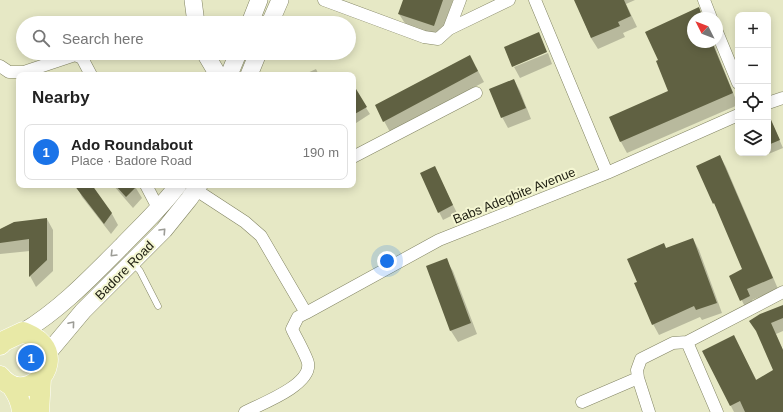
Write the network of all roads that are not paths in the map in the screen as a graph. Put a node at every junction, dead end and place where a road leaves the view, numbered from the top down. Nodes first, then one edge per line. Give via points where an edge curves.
1 (193, 0) edge
2 (259, 0) edge
3 (280, 0) edge
4 (324, 0) edge
5 (460, 0) edge
6 (509, 0) edge
7 (704, 0) edge
8 (539, 1) edge
9 (709, 12) edge
10 (195, 16) edge
11 (253, 16) edge
12 (273, 16) edge
13 (449, 29) junction
14 (723, 47) edge
15 (58, 60) edge
16 (83, 60) edge
17 (209, 60) edge
18 (235, 60) edge
19 (255, 60) edge
20 (0, 66) edge
21 (16, 72) edge
22 (24, 72) edge
23 (89, 72) edge
24 (216, 72) edge
25 (230, 72) edge
26 (250, 72) edge
27 (735, 76) edge
28 (476, 93) dead end
29 (783, 98) edge
30 (771, 102) edge
31 (735, 116) edge
32 (356, 155) edge
33 (607, 173) junction
34 (148, 188) edge
35 (175, 188) edge
36 (196, 188) edge
37 (198, 188) edge
38 (158, 208) junction
39 (132, 262) junction
40 (783, 292) edge
41 (158, 306) dead end
42 (306, 312) junction
43 (23, 332) junction
44 (1, 342) edge
45 (687, 342) junction
46 (47, 354) junction
47 (41, 378) junction
48 (638, 378) junction
49 (3, 380) edge
50 (582, 402) dead end
51 (22, 412) edge
52 (39, 412) edge
53 (245, 412) edge
54 (649, 412) edge
55 (717, 412) edge

1 - 10 main road
2 - 11 main road
3 - 12 main road
4 - 13 street via 424,36 438,39
5 - 13 street
6 - 13 street
7 - 9 street
8 - 33 street
14 - 27 street
15 - 22 street
16 - 23 street
17 - 24 main road
18 - 25 main road
19 - 26 main road
20 - 21 street via 9,72
28 - 32 street
29 - 30 street
31 - 33 street, Babs Adegbite Avenue
33 - 42 street, Babs Adegbite Avenue via 439,240
34 - 38 street
35 - 38 main road, Badore Road
39 -> 36 main road, Badore Road via 164,230
37 - 42 street via 261,236
38 -> 43 main road, Badore Road via 71,296
39 - 41 lane via 140,271
46 -> 39 main road, Badore Road via 83,311
40 - 45 street
42 - 53 street via 298,317 292,329 308,363 306,375 290,389
43 - 44 main road
43 - 46 main road via 41,343
45 - 48 street via 673,343 641,359 636,370
45 - 55 street
46 - 47 main road via 47,366
47 - 49 main road via 24,387
47 - 52 main road
48 - 50 street
48 - 54 street
49 - 51 main road via 17,394

